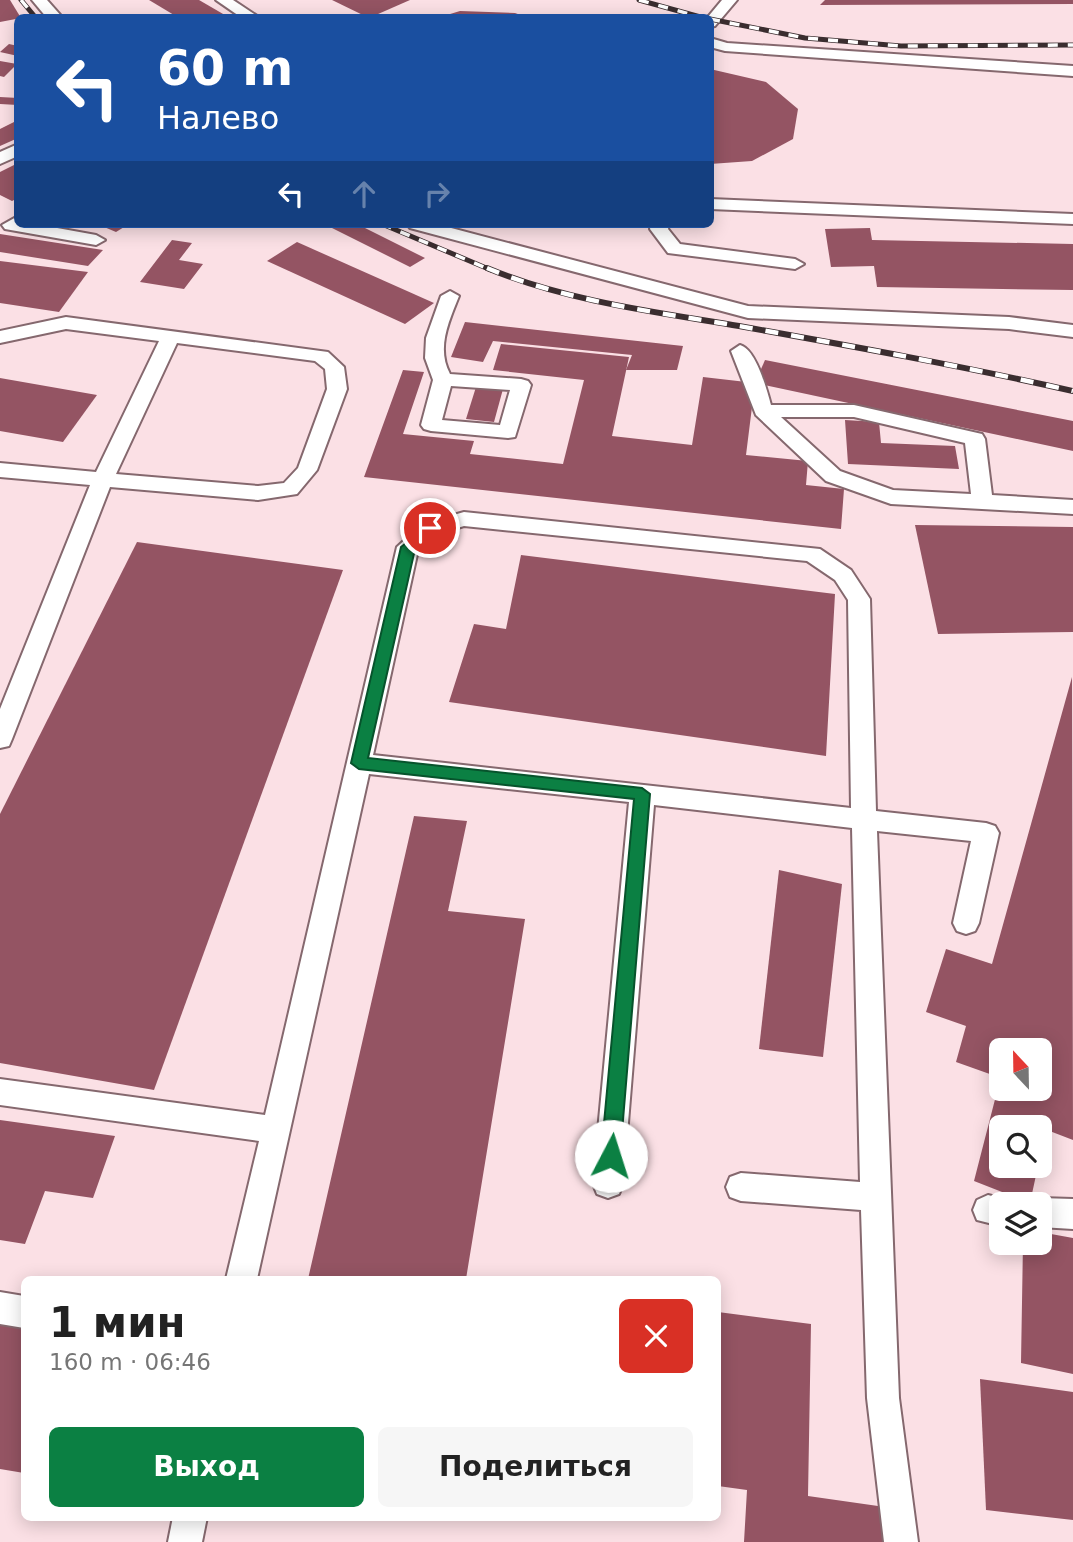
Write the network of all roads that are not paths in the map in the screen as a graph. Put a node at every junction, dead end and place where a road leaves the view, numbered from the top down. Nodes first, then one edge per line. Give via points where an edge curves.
1 (39, 0) edge
2 (223, 0) edge
3 (730, 0) edge
4 (52, 14) edge
5 (246, 14) edge
6 (714, 18) edge
7 (714, 43) edge
8 (1073, 71) edge
9 (714, 204) edge
10 (1073, 219) edge
11 (28, 228) edge
12 (431, 228) edge
13 (659, 228) edge
14 (96, 240) dead end
15 (795, 264) dead end
16 (450, 296) dead end
17 (1073, 331) edge
18 (0, 337) edge
19 (170, 337) junction
20 (740, 351) dead end
21 (443, 380) junction
22 (763, 411) junction
23 (0, 470) edge
24 (102, 481) junction
25 (982, 501) junction
26 (1073, 507) edge
27 (0, 739) edge
28 (359, 763) junction
29 (642, 794) junction
30 (864, 819) junction
31 (966, 923) dead end
32 (0, 1093) edge
33 (276, 1130) junction
34 (608, 1184) dead end
35 (741, 1187) dead end
36 (875, 1197) junction
37 (1052, 1213) edge
38 (1073, 1214) edge
39 (243, 1276) edge
40 (0, 1308) edge
41 (21, 1312) edge
42 (189, 1521) edge
43 (185, 1542) edge
44 (901, 1542) edge

1 - 4 lane
2 - 5 lane
3 - 6 lane
7 - 8 lane
9 - 10 lane
11 - 14 lane
12 - 17 lane via 748,312 1009,323
13 - 15 lane via 674,248
16 - 21 lane via 433,340
18 - 19 lane via 66,323
19 - 24 lane
19 - 24 lane via 321,356 334,367 337,389 307,470 290,489 258,493
20 - 22 lane
21 - 21 lane via 431,425 508,432 521,385
22 - 25 lane via 833,476 891,497
22 - 25 lane via 854,411 975,439
23 - 24 lane
24 - 27 lane
25 - 26 lane
28 - 29 lane
28 - 30 lane via 408,547 430,528 464,519 812,554 843,575 859,599
28 - 33 lane
29 - 30 lane
29 - 34 lane
30 - 31 lane via 986,833
30 - 36 lane
32 - 33 lane
33 - 39 lane
35 - 36 lane
36 - 44 lane via 883,1398
37 - 38 lane
40 - 41 lane
42 - 43 lane

